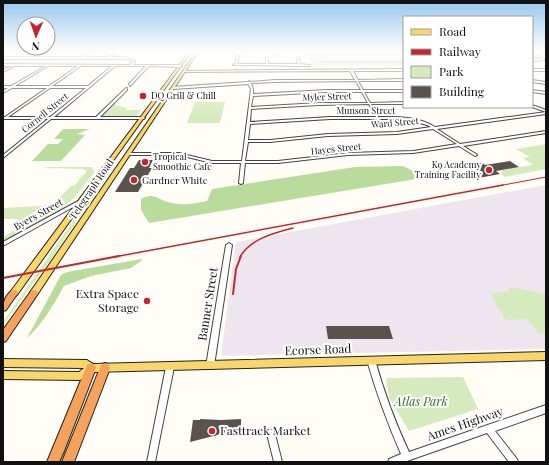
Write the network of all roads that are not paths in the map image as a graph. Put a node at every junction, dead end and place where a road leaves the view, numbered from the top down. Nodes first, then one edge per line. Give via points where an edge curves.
1 (34, 74) edge
2 (69, 74) edge
3 (104, 74) edge
4 (141, 74) edge
5 (353, 74) edge
6 (182, 75) edge
7 (174, 76) joint
8 (356, 80) junction
9 (403, 80) edge
10 (533, 81) edge
11 (250, 82) junction
12 (546, 83) edge
13 (130, 85) dead end
14 (3, 87) edge
15 (11, 87) junction
16 (49, 87) junction
17 (88, 87) junction
18 (173, 88) junction
19 (126, 89) dead end
20 (362, 91) junction
21 (403, 91) edge
22 (533, 91) edge
23 (3, 92) edge
24 (546, 93) edge
25 (251, 95) junction
26 (369, 103) junction
27 (403, 103) edge
28 (533, 106) edge
29 (250, 108) junction
30 (546, 112) edge
31 (377, 117) junction
32 (4, 118) edge
33 (51, 118) junction
34 (97, 118) junction
35 (143, 118) junction
36 (248, 124) junction
37 (137, 126) junction
38 (433, 128) junction
39 (546, 132) edge
40 (142, 133) junction
41 (246, 141) junction
42 (460, 145) junction
43 (128, 154) junction
44 (475, 156) dead end
45 (3, 157) edge
46 (243, 163) junction
47 (108, 165) junction
48 (119, 167) junction
49 (241, 183) dead end
50 (82, 200) junction
51 (3, 244) edge
52 (229, 245) dead end
53 (14, 293) joint
54 (34, 293) joint
55 (3, 308) edge
56 (3, 338) edge
57 (546, 356) edge
58 (372, 360) junction
59 (6, 363) edge
60 (210, 366) junction
61 (170, 367) junction
62 (91, 368) junction
63 (105, 368) junction
64 (3, 375) edge
65 (546, 410) edge
66 (489, 429) junction
67 (271, 434) dead end
68 (408, 457) junction
69 (53, 462) edge
70 (68, 462) edge
71 (151, 462) edge
72 (278, 462) edge
73 (392, 462) edge
74 (514, 462) edge

1 - 15 street
2 - 16 street
3 - 17 street, Cornell Street
4 - 13 street
5 - 8 street
6 - 18 main road, Telegraph Road
7 - 18 main road via 168,88
7 - 35 main road, Telegraph Road
8 - 9 street
8 - 11 street
8 - 20 street
10 - 12 street
11 - 18 street
11 - 25 street
14 - 15 street
15 - 16 street
15 - 23 street
16 - 17 street
16 - 32 street
17 - 33 street, Cornell Street
18 - 40 main road, Telegraph Road
19 - 34 street
20 - 21 street
20 - 25 street
20 - 26 street
22 - 24 street
25 - 29 street
26 - 27 street, Myler Street
26 - 29 street, Myler Street
26 - 31 street
28 - 30 street
29 - 36 street
30 - 38 street, Ward Street
31 - 36 street, Munson Street
31 - 38 street, Munson Street via 414,119
32 - 33 street
33 - 34 street
33 - 45 street, Cornell Street
34 - 35 street
35 - 37 main road, Telegraph Road
35 - 40 main road via 149,118 141,130
36 - 41 street
37 - 43 main road via 135,135 122,153
37 - 47 main road, Telegraph Road
38 - 41 street, Ward Street
38 - 42 street, Munson Street
39 - 42 street, Hayes Street
40 - 43 main road, Telegraph Road
41 - 46 street
42 - 44 street, Munson Street
42 - 46 street, Hayes Street via 406,153 348,154 293,161
43 - 46 street, Hayes Street via 179,154 209,162
43 - 48 main road, Telegraph Road
46 - 49 street
47 - 48 main road
47 - 50 main road, Telegraph Road
48 - 54 main road, Telegraph Road
50 - 51 street, Byers Street
50 - 53 main road, Telegraph Road
52 - 60 street, Banner Street
53 - 55 highway, Telegraph Road
54 - 56 highway, Telegraph Road
57 - 58 main road, Ecorse Road
58 - 60 main road, Ecorse Road
58 - 68 street via 390,419
59 - 62 main road, Ecorse Road via 87,364
60 - 61 main road, Ecorse Road
61 - 63 main road, Ecorse Road
61 - 71 street
62 - 63 main road, Ecorse Road
62 - 64 main road, Ecorse Road via 80,376
62 - 69 highway
63 - 70 highway
65 - 66 street, Ames Highway
66 - 68 street, Ames Highway
66 - 74 street
67 - 72 street
68 - 73 street, Ames Highway

